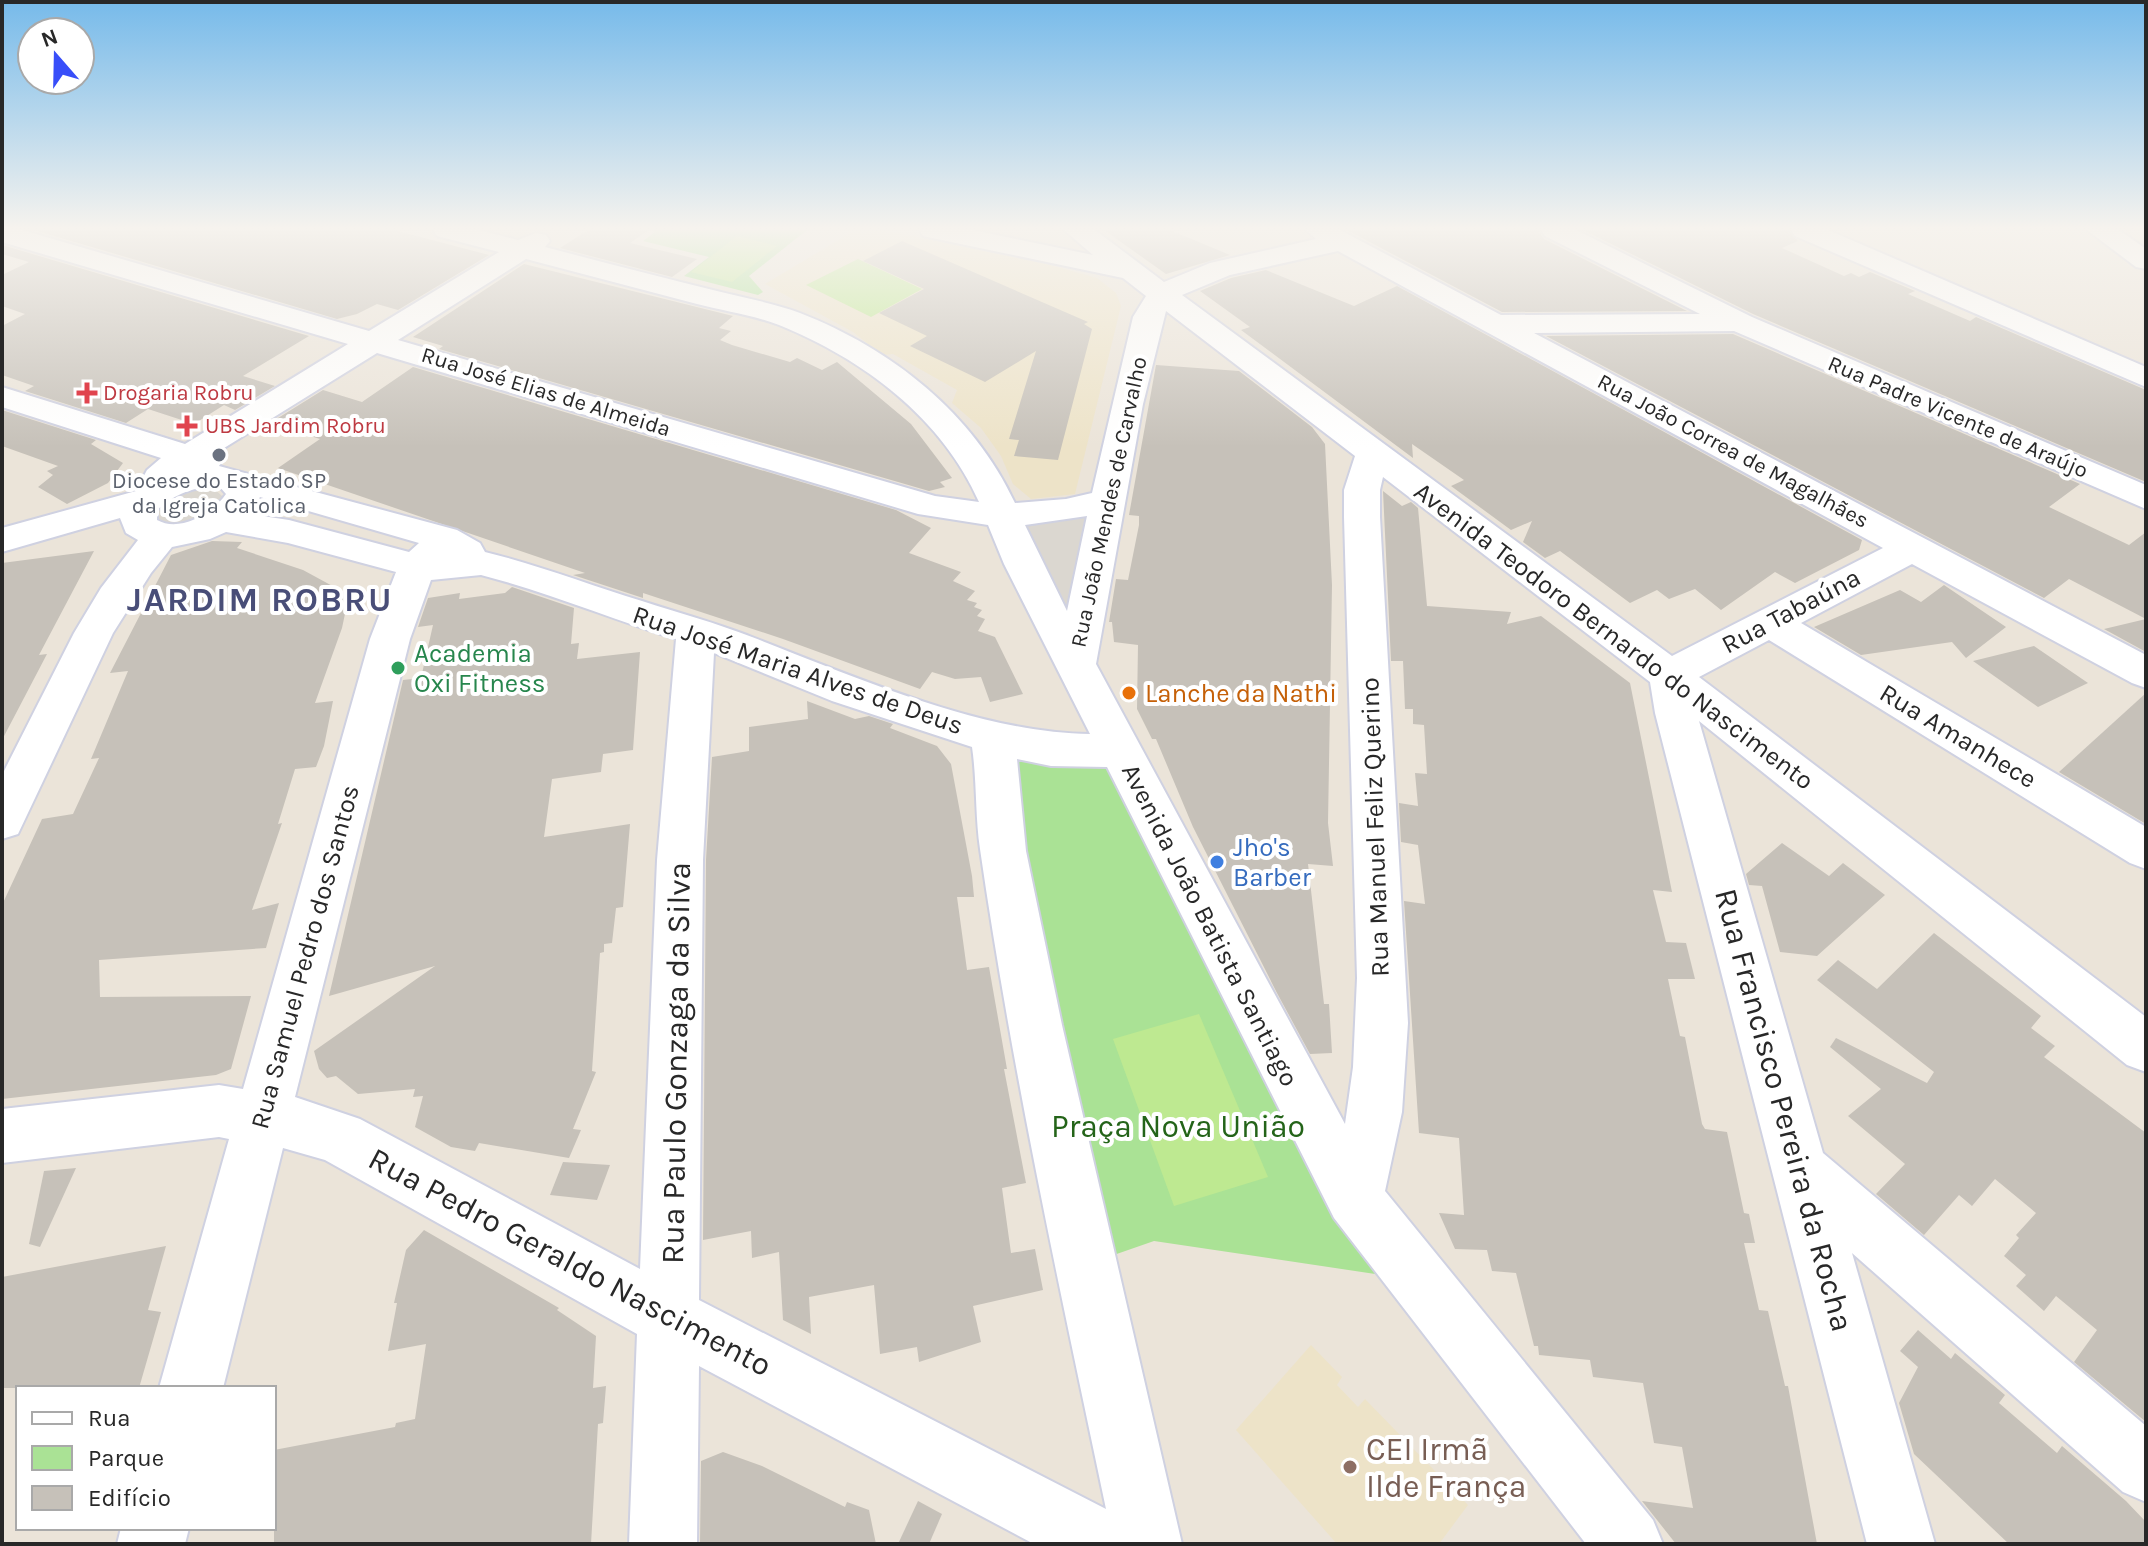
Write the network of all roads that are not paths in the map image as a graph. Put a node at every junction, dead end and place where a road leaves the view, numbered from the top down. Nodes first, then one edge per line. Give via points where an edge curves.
1 (240, 302) edge
2 (437, 302) edge
3 (736, 302) edge
4 (1147, 302) edge
5 (1173, 302) edge
6 (1455, 302) edge
7 (1699, 302) edge
8 (1971, 302) edge
9 (1741, 323) junction
10 (1497, 324) junction
11 (373, 341) junction
12 (2146, 378) edge
13 (2, 397) edge
14 (1373, 454) junction
15 (189, 455) junction
16 (228, 478) junction
17 (2146, 498) edge
18 (1109, 499) junction
19 (150, 513) junction
20 (999, 514) junction
21 (221, 520) junction
22 (2, 541) edge
23 (1912, 548) junction
24 (448, 556) junction
25 (1770, 622) junction
26 (697, 631) junction
27 (1075, 666) junction
28 (2146, 673) edge
29 (1669, 675) junction
30 (992, 737) junction
31 (1120, 751) junction
32 (2, 821) edge
33 (2146, 850) edge
34 (2146, 1048) edge
35 (262, 1117) junction
36 (2, 1136) edge
37 (1801, 1171) junction
38 (1354, 1198) junction
39 (670, 1318) junction
40 (192, 1386) edge
41 (2146, 1469) edge
42 (663, 1544) edge
43 (1104, 1544) edge
44 (1148, 1544) edge
45 (1629, 1544) edge
46 (1901, 1544) edge

1 - 11 street, Rua José Elias de Almeida
2 - 11 street
3 - 20 street, Avenida João Batista Santiago via 821,332 895,374 939,414 981,470
4 - 18 street, Rua João Mendes de Carvalho
5 - 14 street, Avenida Teodoro Bernardo do Nascimento
6 - 10 street, Rua João Correa de Magalhães
7 - 9 street, Rua Padre Vicente de Araújo
8 - 12 street
9 - 10 street
9 - 17 street, Rua Padre Vicente de Araújo
10 - 23 street, Rua João Correa de Magalhães
11 - 15 street
11 - 20 street, Rua José Elias de Almeida via 931,506
13 - 15 street, Rua José Maria Alves de Deus
14 - 29 street, Avenida Teodoro Bernardo do Nascimento
14 - 38 street, Rua Manuel Feliz Querino via 1362,490 1362,517 1382,980 1370,1148
15 - 16 street, Rua José Maria Alves de Deus via 216,466
15 - 19 street via 159,477
16 - 19 street, Rua José Maria Alves de Deus via 182,481
16 - 21 street via 244,494
16 - 24 street, Rua José Maria Alves de Deus
18 - 20 street via 1076,509
18 - 27 street, Rua João Mendes de Carvalho
19 - 21 street, Rua José Maria Alves de Deus via 185,533
19 - 22 street via 50,539
19 - 32 street via 138,560 79,663
20 - 27 street, Avenida João Batista Santiago
21 - 24 street, Rua José Maria Alves de Deus
23 - 25 street, Rua Tabaúna
23 - 28 street, Rua João Correa de Magalhães
24 - 26 street, Rua José Maria Alves de Deus via 534,576
24 - 35 street, Rua Samuel Pedro dos Santos via 390,639
25 - 29 street, Rua Tabaúna
25 - 33 street, Rua Amanhece
26 - 30 street, Rua José Maria Alves de Deus via 847,690
26 - 39 street, Rua Paulo Gonzaga da Silva via 680,860
27 - 31 street, Avenida João Batista Santiago
29 - 34 street, Avenida Teodoro Bernardo do Nascimento
29 - 37 street, Rua Francisco Pereira da Rocha
30 - 31 street, Rua José Maria Alves de Deus via 1051,750
30 - 44 street via 1002,846 1018,931
31 - 38 street, Avenida João Batista Santiago
35 - 36 street, Rua Pedro Geraldo Nascimento via 219,1111
35 - 39 street, Rua Pedro Geraldo Nascimento via 340,1138
35 - 40 street, Rua Samuel Pedro dos Santos
37 - 41 street
37 - 46 street, Rua Francisco Pereira da Rocha
38 - 45 street, Avenida João Batista Santiago
39 - 42 street, Rua Paulo Gonzaga da Silva
39 - 43 street, Rua Pedro Geraldo Nascimento

